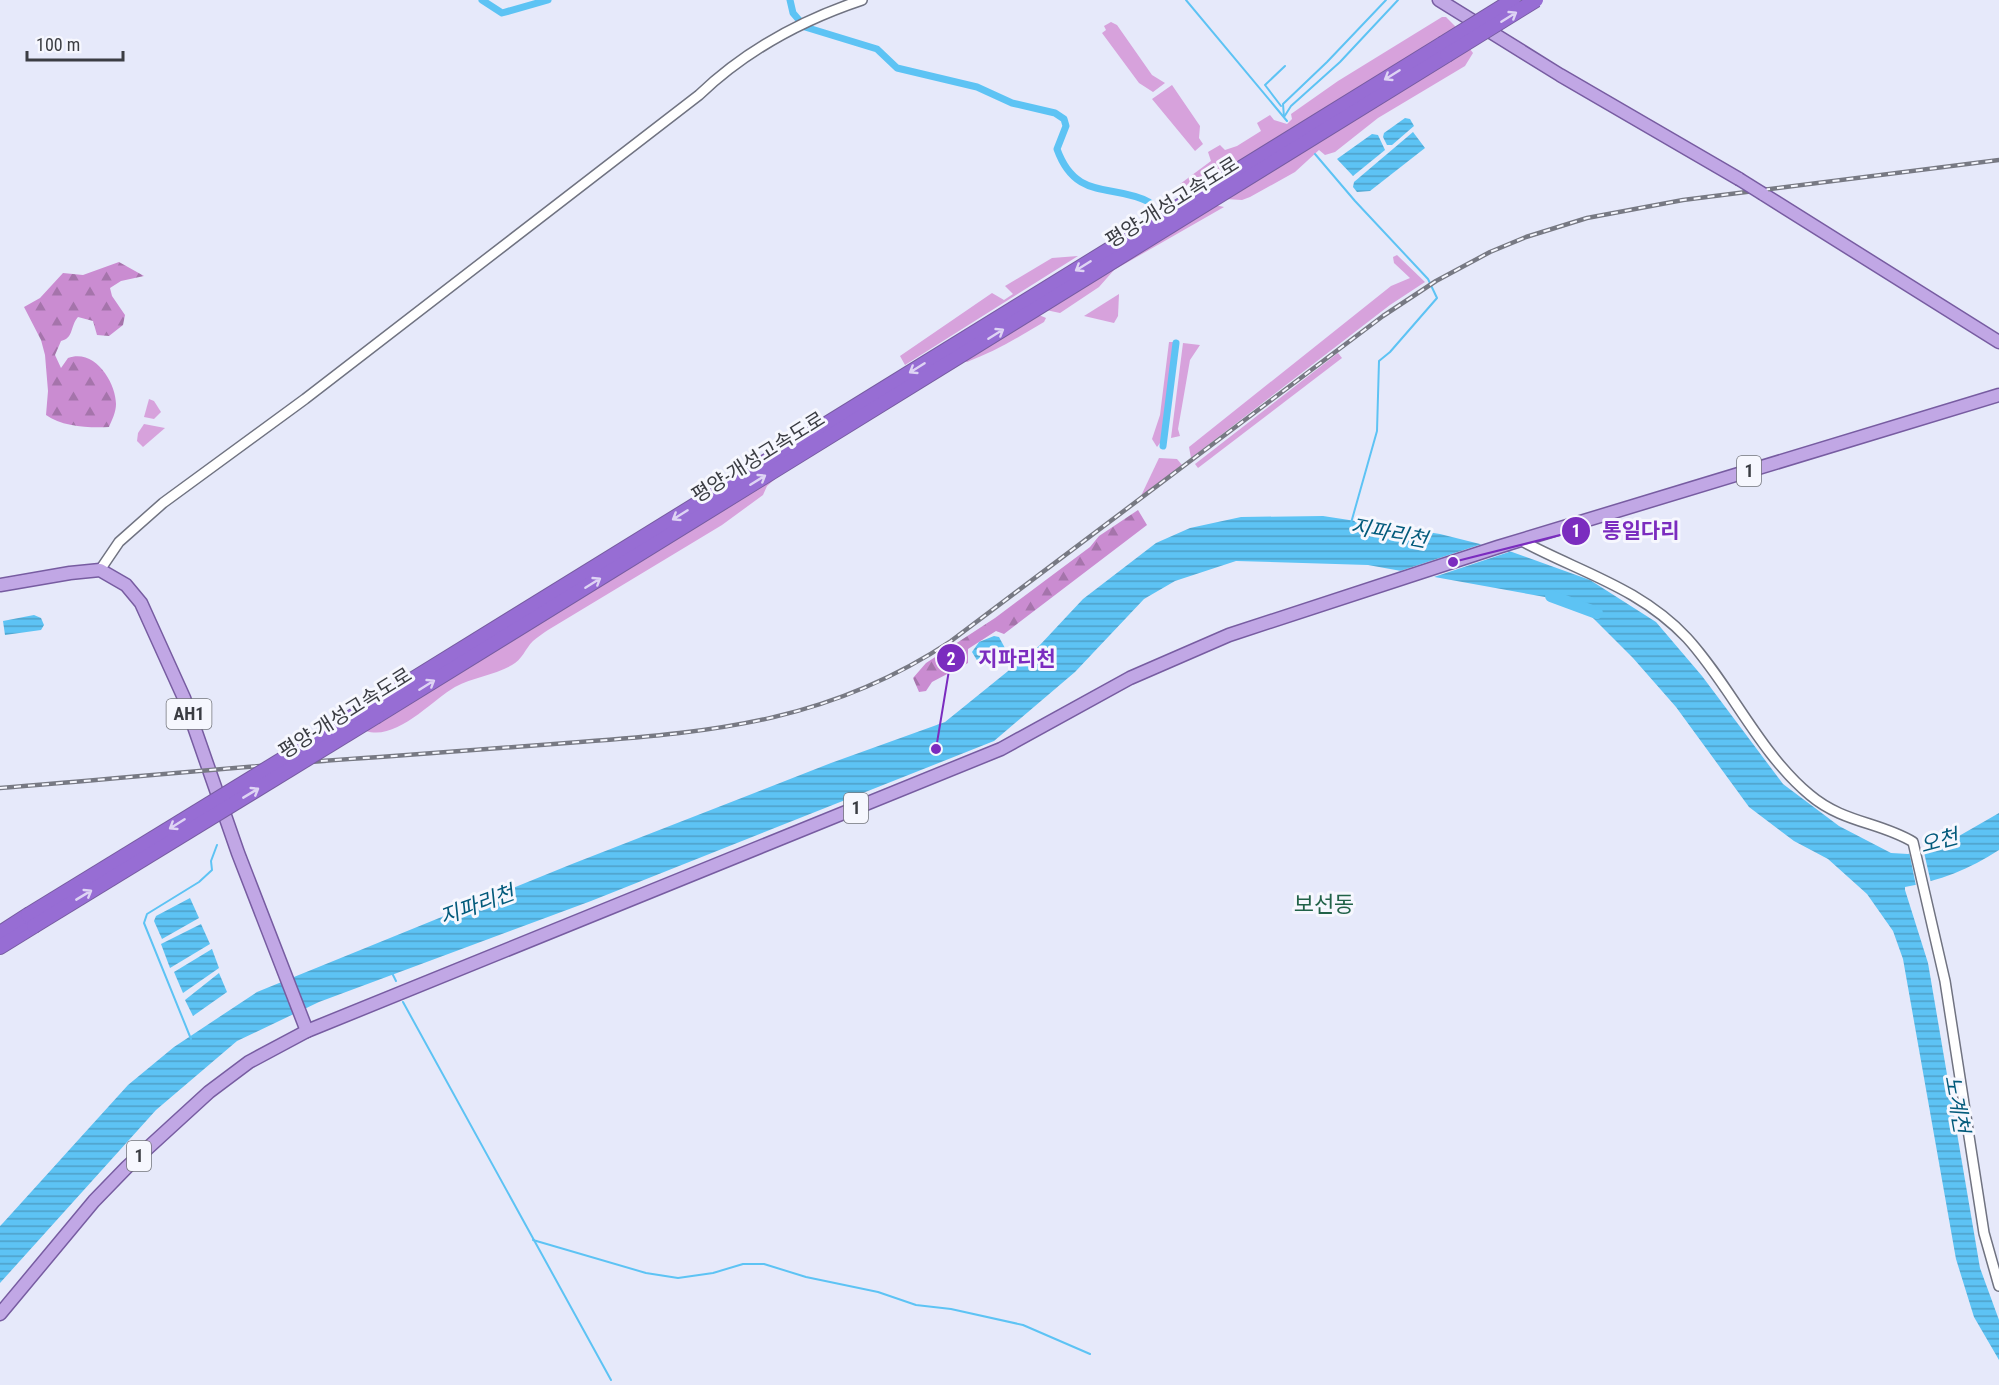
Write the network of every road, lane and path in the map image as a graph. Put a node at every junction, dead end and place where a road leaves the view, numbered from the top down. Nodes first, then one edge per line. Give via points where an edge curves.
1 (862, 0) edge
2 (1439, 0) edge
3 (1513, 0) edge
4 (1536, 0) edge
5 (1444, 50) junction
6 (1999, 342) edge
7 (1999, 395) edge
8 (1520, 540) junction
9 (100, 570) junction
10 (0, 585) edge
11 (31, 920) junction
12 (0, 933) edge
13 (0, 947) edge
14 (307, 1031) junction
15 (1999, 1286) edge
16 (0, 1314) edge

1 - 9 street via 827,11 734,63 699,95 392,332 163,503 119,542
2 - 6 main road, bridge via 1739,179
3 - 5 highway, 평양-개성고속도로, bridge
5 -> 4 highway, 평양-개성고속도로, bridge
5 - 11 highway, 평양-개성고속도로, bridge
7 - 8 main road, 1
8 - 14 main road, 1 via 1229,635 1130,678 1001,749
8 - 15 street via 1627,590 1661,614 1688,639 1749,723 1811,796 1836,812 1899,833 1913,842 1945,981 1984,1233
9 - 10 main road
9 - 14 main road, AH1 via 126,585 153,626 184,698 238,853
11 - 12 highway, 평양-개성고속도로
11 - 13 highway, 평양-개성고속도로
14 - 16 main road, 1 via 249,1062 209,1092 127,1167

